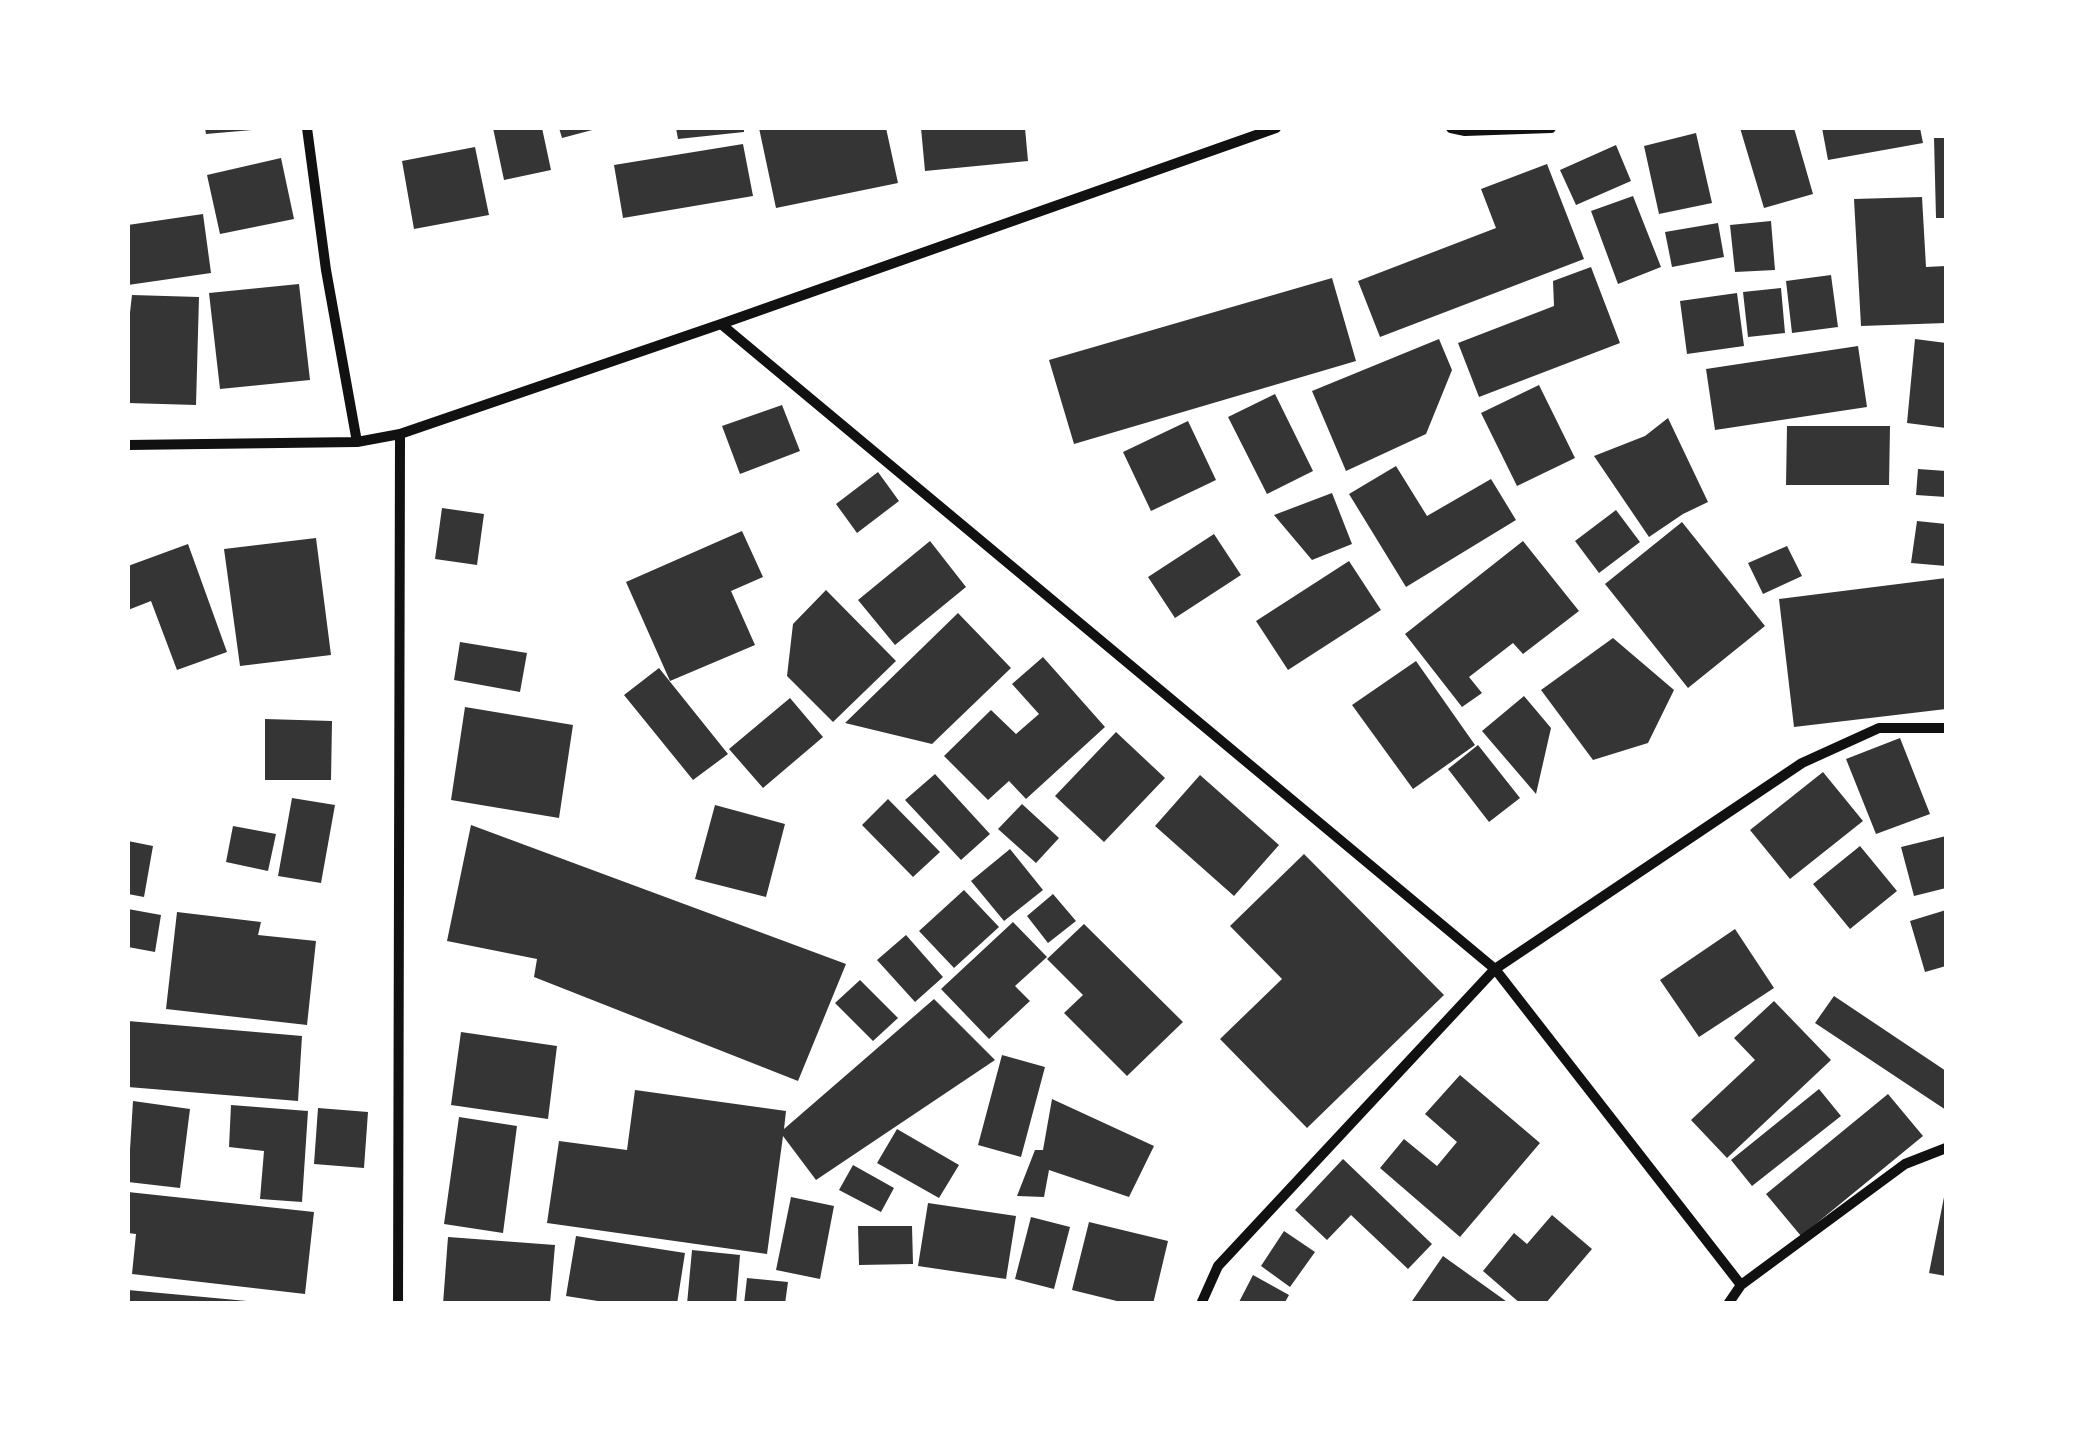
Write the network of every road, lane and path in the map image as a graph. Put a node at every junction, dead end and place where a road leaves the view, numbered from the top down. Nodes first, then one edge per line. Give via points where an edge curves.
1 (307, 128) edge
2 (1276, 128) edge
3 (1451, 128) edge
4 (1551, 128) edge
5 (721, 324) junction
6 (400, 434) junction
7 (358, 442) junction
8 (128, 445) edge
9 (1946, 728) edge
10 (1495, 969) junction
11 (1946, 1148) edge
12 (1741, 1285) junction
13 (398, 1304) edge
14 (1201, 1304) edge
15 (1728, 1304) edge

1 - 7 street
2 - 5 street
3 - 4 street
5 - 6 street
5 - 10 street
6 - 7 street
6 - 13 street
7 - 8 street
9 - 10 street via 1879,728 1802,763
10 - 12 street
10 - 14 street via 1218,1266
11 - 12 street via 1905,1164
12 - 15 street

